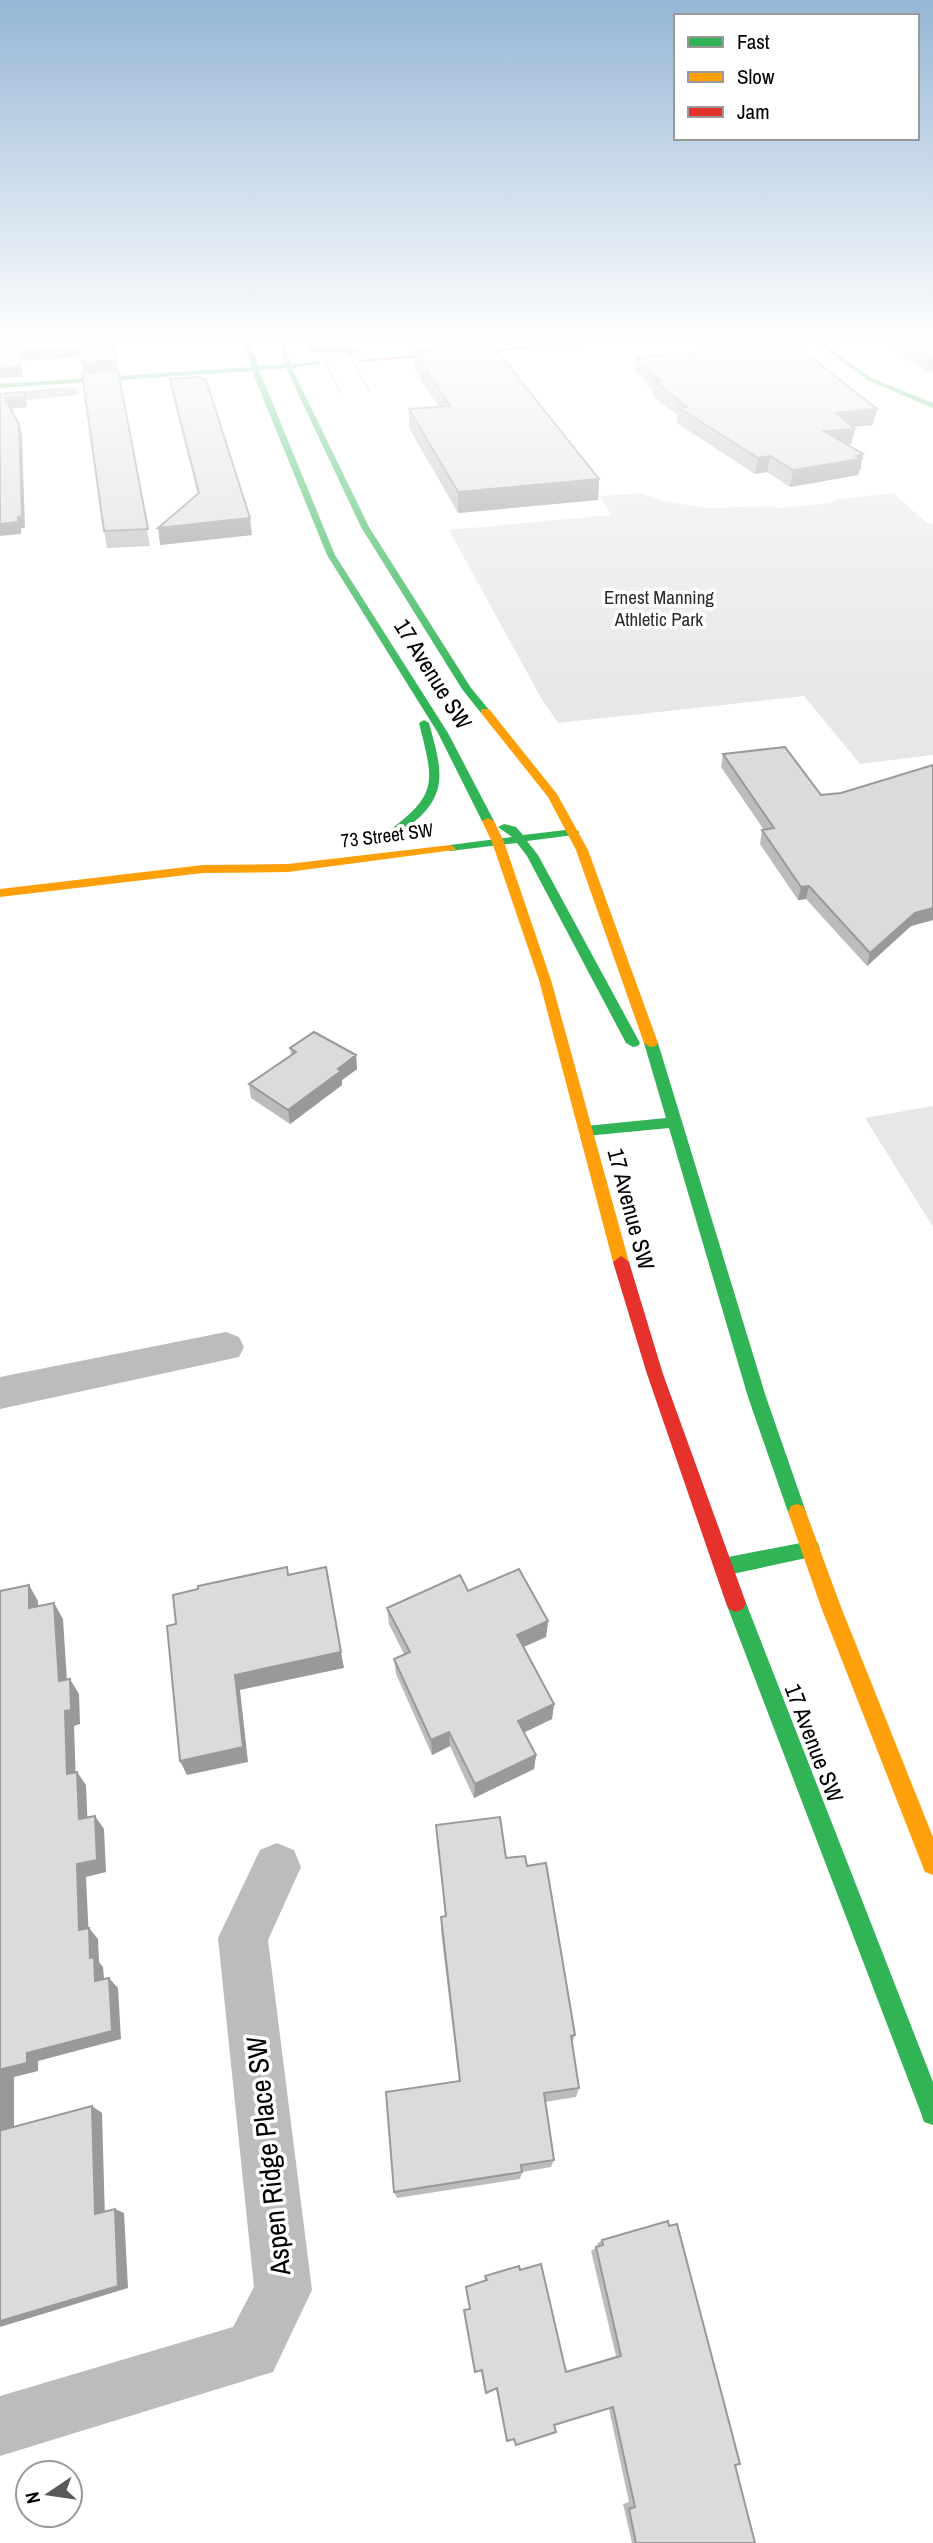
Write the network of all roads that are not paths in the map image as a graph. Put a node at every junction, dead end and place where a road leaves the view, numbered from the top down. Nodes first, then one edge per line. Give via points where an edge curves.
1 (290, 457) edge
2 (298, 457) edge
3 (342, 457) edge
4 (321, 492) dead end
5 (341, 518) dead end
6 (365, 527) junction
7 (391, 647) junction
8 (415, 687) junction
9 (437, 695) dead end
10 (563, 813) junction
11 (537, 817) junction
12 (489, 823) junction
13 (467, 826) dead end
14 (416, 832) dead end
15 (574, 832) junction
16 (521, 839) junction
17 (498, 842) junction
18 (270, 852) dead end
19 (204, 869) junction
20 (0, 893) edge
21 (676, 1122) junction
22 (586, 1131) junction
23 (226, 1347) dead end
24 (0, 1393) edge
25 (811, 1549) junction
26 (723, 1567) junction
27 (933, 1864) edge
28 (277, 1867) dead end
29 (933, 2113) edge
30 (0, 2426) edge

1 - 7 main road, 17 Avenue SW via 331,555
2 - 4 main road
3 - 6 main road, 17 Avenue SW
5 - 6 main road
6 - 10 main road, 17 Avenue SW via 467,689
7 - 8 main road, 17 Avenue SW
7 - 9 main road
8 - 12 main road, 17 Avenue SW
8 - 14 main road, 73 Street SW via 436,773 431,801 383,836
10 - 11 main road, 73 Street SW
10 - 15 main road, 17 Avenue SW
11 - 12 main road, 73 Street SW
11 - 15 main road
12 - 13 main road, 73 Street SW
12 - 16 main road via 512,829
12 - 17 main road, 17 Avenue SW
15 - 16 main road, 73 Street SW
15 - 21 main road, 17 Avenue SW via 624,959
16 - 17 main road, 73 Street SW
16 - 21 main road
17 - 19 main road, 73 Street SW via 288,868
17 - 22 main road, 17 Avenue SW via 545,980
18 - 19 main road, 73 Street SW
19 - 20 main road, 73 Street SW
21 - 22 main road
21 - 25 main road, 17 Avenue SW via 757,1396
22 - 26 main road, 17 Avenue SW via 626,1282
23 - 24 street
25 - 26 main road
25 - 27 main road, 17 Avenue SW
26 - 29 main road, 17 Avenue SW
28 - 30 street, Aspen Ridge Place SW via 243,1938 283,2290 252,2351

